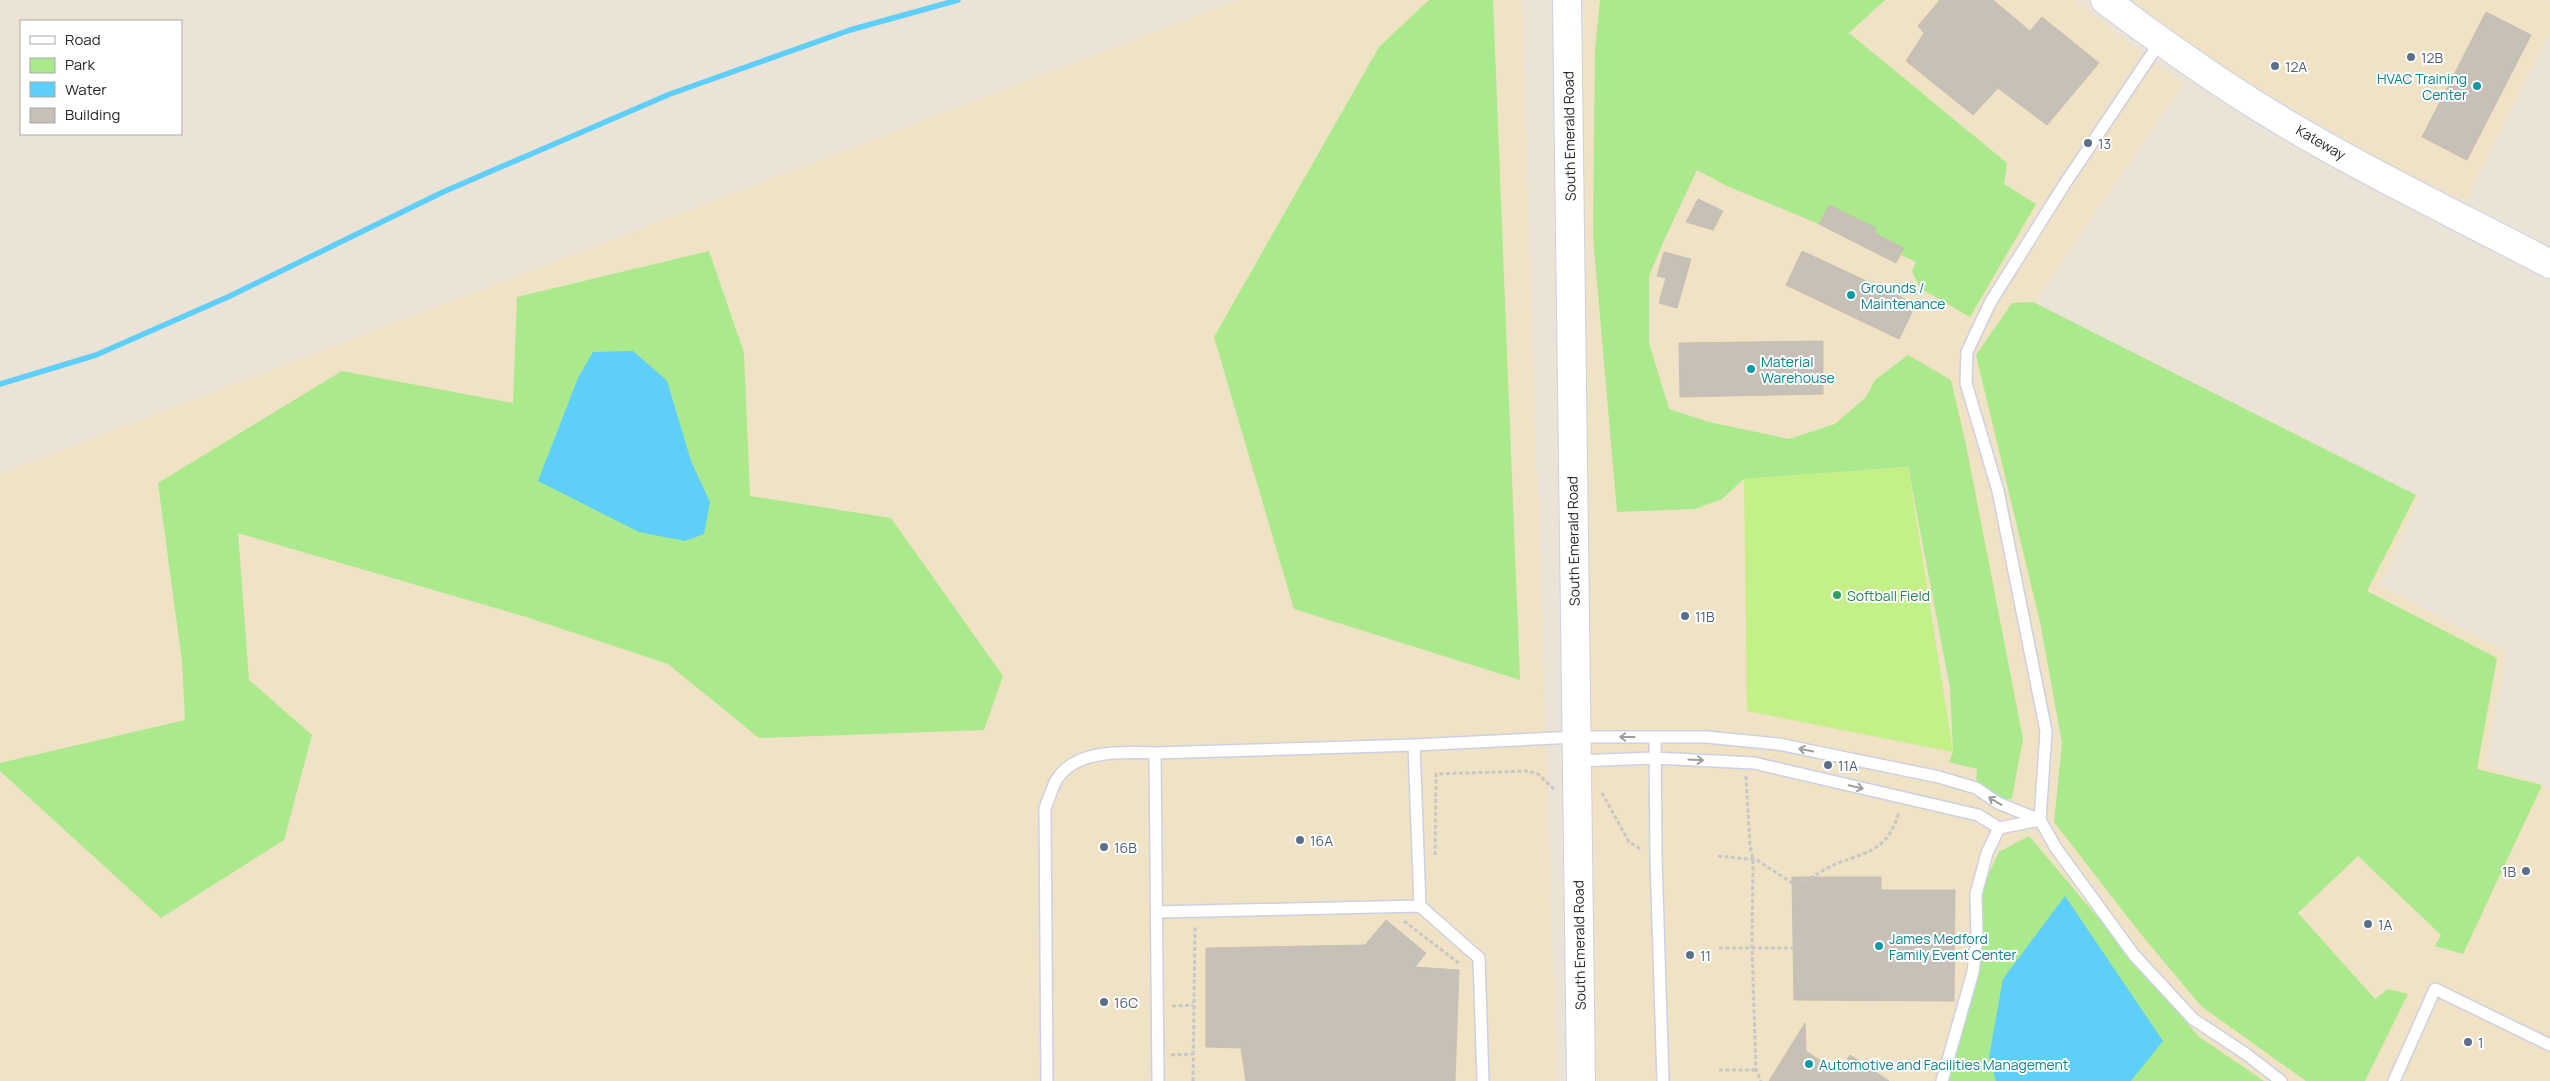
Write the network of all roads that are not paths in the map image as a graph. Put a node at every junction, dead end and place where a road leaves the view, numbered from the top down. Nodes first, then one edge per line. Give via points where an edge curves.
1 (1567, 0) edge
2 (2104, 0) edge
3 (2160, 42) junction
4 (2550, 264) edge
5 (1655, 737) junction
6 (1414, 745) junction
7 (1576, 749) junction
8 (1155, 753) junction
9 (1654, 758) junction
10 (2040, 820) junction
11 (1999, 828) junction
12 (1420, 906) junction
13 (1157, 912) junction
14 (2550, 1044) edge
15 (1047, 1081) edge
16 (1158, 1081) edge
17 (1483, 1081) edge
18 (1580, 1081) edge
19 (1663, 1081) edge
20 (1942, 1081) edge
21 (2282, 1081) edge
22 (2394, 1081) edge

1 - 7 street, South Emerald Road
2 - 3 street, Kateway
3 - 4 street, Kateway via 2254,104 2340,154
3 - 10 lane via 1990,302 1967,352 1966,384 1998,491 2046,731
5 -> 7 lane
5 - 9 lane
10 -> 5 lane via 1998,803 1976,788 1939,777 1778,744 1706,737
6 - 7 lane
6 - 8 lane
6 - 12 lane
7 - 9 lane
7 - 18 street, South Emerald Road
8 - 13 lane
8 - 15 lane via 1097,755 1068,766 1057,779 1045,808
9 -> 11 lane via 1754,763 1978,815
9 - 19 lane
10 - 11 lane
10 - 21 lane via 2056,848 2134,955 2193,1019
11 - 20 lane via 1987,853 1976,894 1973,972
12 - 13 lane
12 - 17 lane via 1478,958
13 - 16 lane
14 - 22 lane via 2435,989

